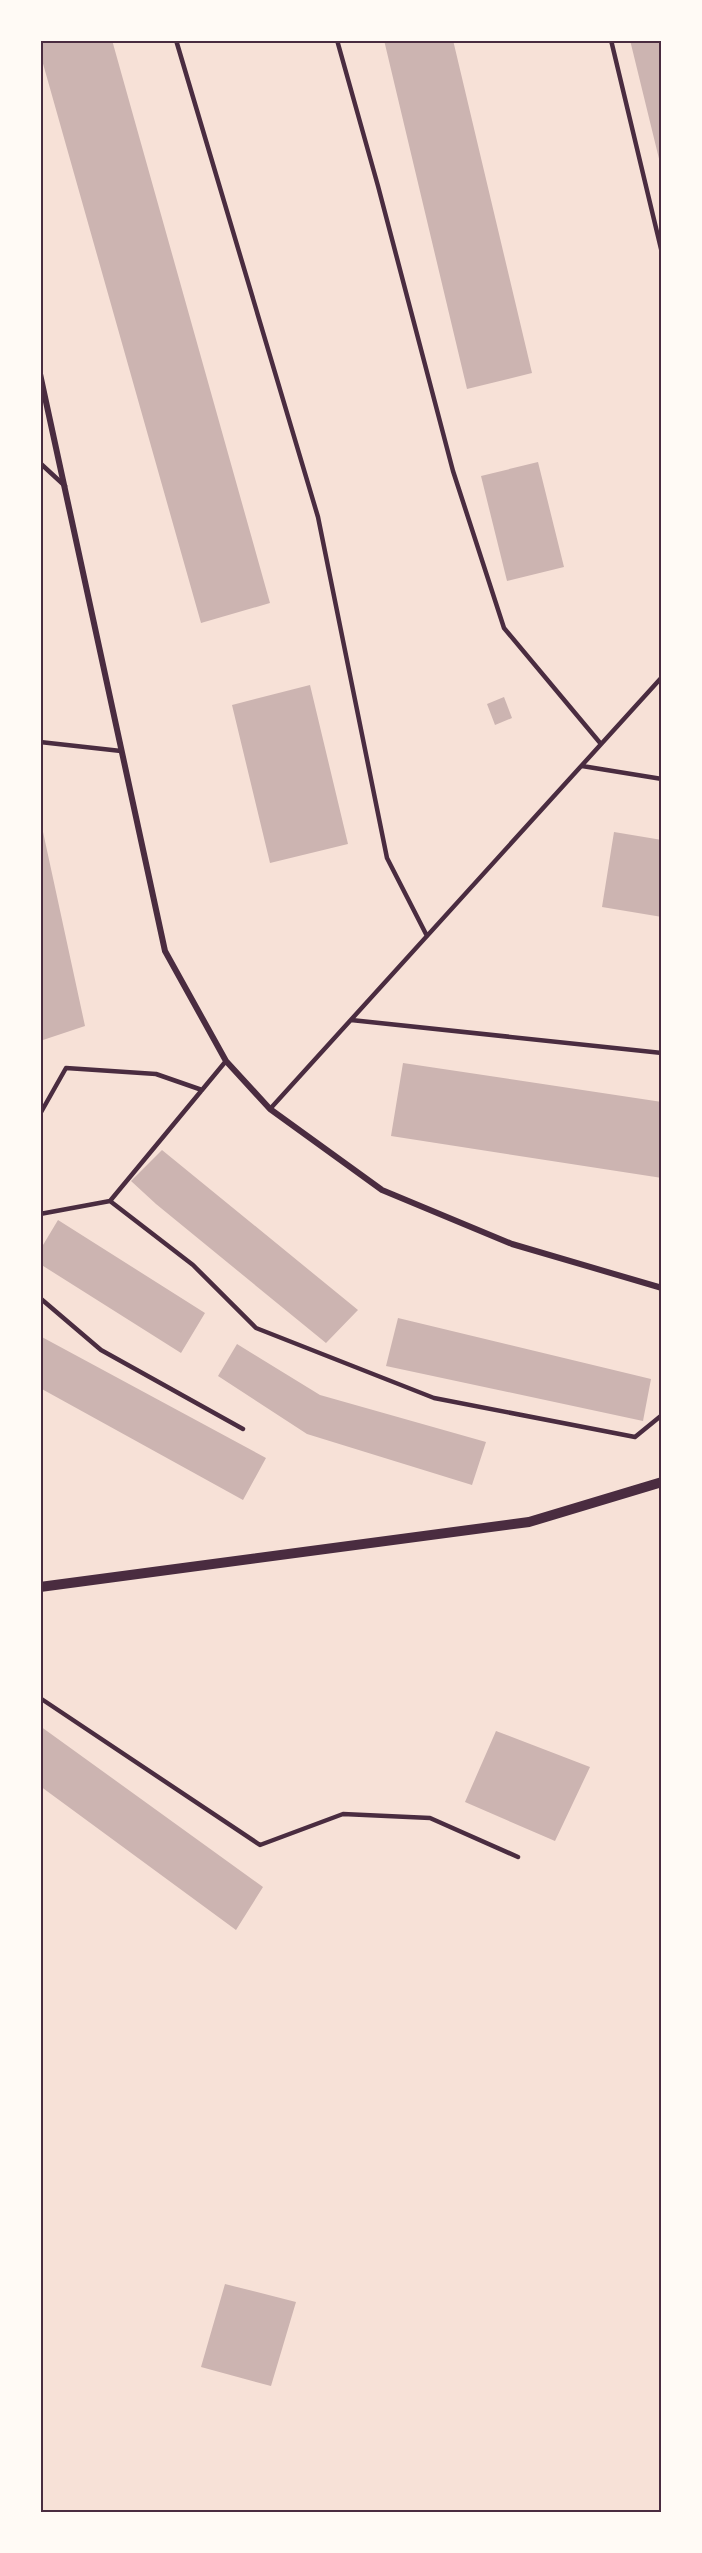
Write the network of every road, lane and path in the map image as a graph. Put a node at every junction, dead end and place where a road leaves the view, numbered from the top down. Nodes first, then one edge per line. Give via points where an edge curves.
1 (176, 40) edge
2 (337, 40) edge
3 (610, 40) edge
4 (662, 253) edge
5 (40, 374) edge
6 (40, 463) edge
7 (65, 487) junction
8 (662, 677) edge
9 (40, 742) edge
10 (601, 744) junction
11 (121, 751) junction
12 (582, 766) junction
13 (662, 779) edge
14 (427, 936) junction
15 (351, 1020) junction
16 (662, 1053) edge
17 (226, 1061) junction
18 (202, 1090) junction
19 (40, 1099) edge
20 (45, 1107) junction
21 (270, 1109) junction
22 (40, 1114) edge
23 (110, 1201) junction
24 (40, 1214) edge
25 (662, 1288) edge
26 (40, 1298) edge
27 (662, 1415) edge
28 (243, 1429) dead end
29 (662, 1482) edge
30 (40, 1587) edge
31 (40, 1698) edge
32 (518, 1857) dead end

1 - 14 lane via 318,517 387,858
2 - 10 lane via 453,471 504,628
3 - 4 lane
5 - 7 street
6 - 7 lane
7 - 11 street
8 - 10 lane
9 - 11 lane
10 - 12 lane
11 - 17 street via 165,951
12 - 13 lane
12 - 14 lane
14 - 15 lane
15 - 16 lane
15 - 21 lane
17 - 18 lane
17 - 21 street
18 - 20 lane via 156,1074 66,1068
18 - 23 lane
19 - 20 lane
20 - 22 lane
21 - 25 street via 382,1190 512,1244
23 - 24 lane
23 - 27 lane via 193,1264 256,1328 434,1398 635,1437
26 - 28 lane via 101,1350
29 - 30 street via 530,1522
31 - 32 lane via 260,1845 343,1814 430,1818

